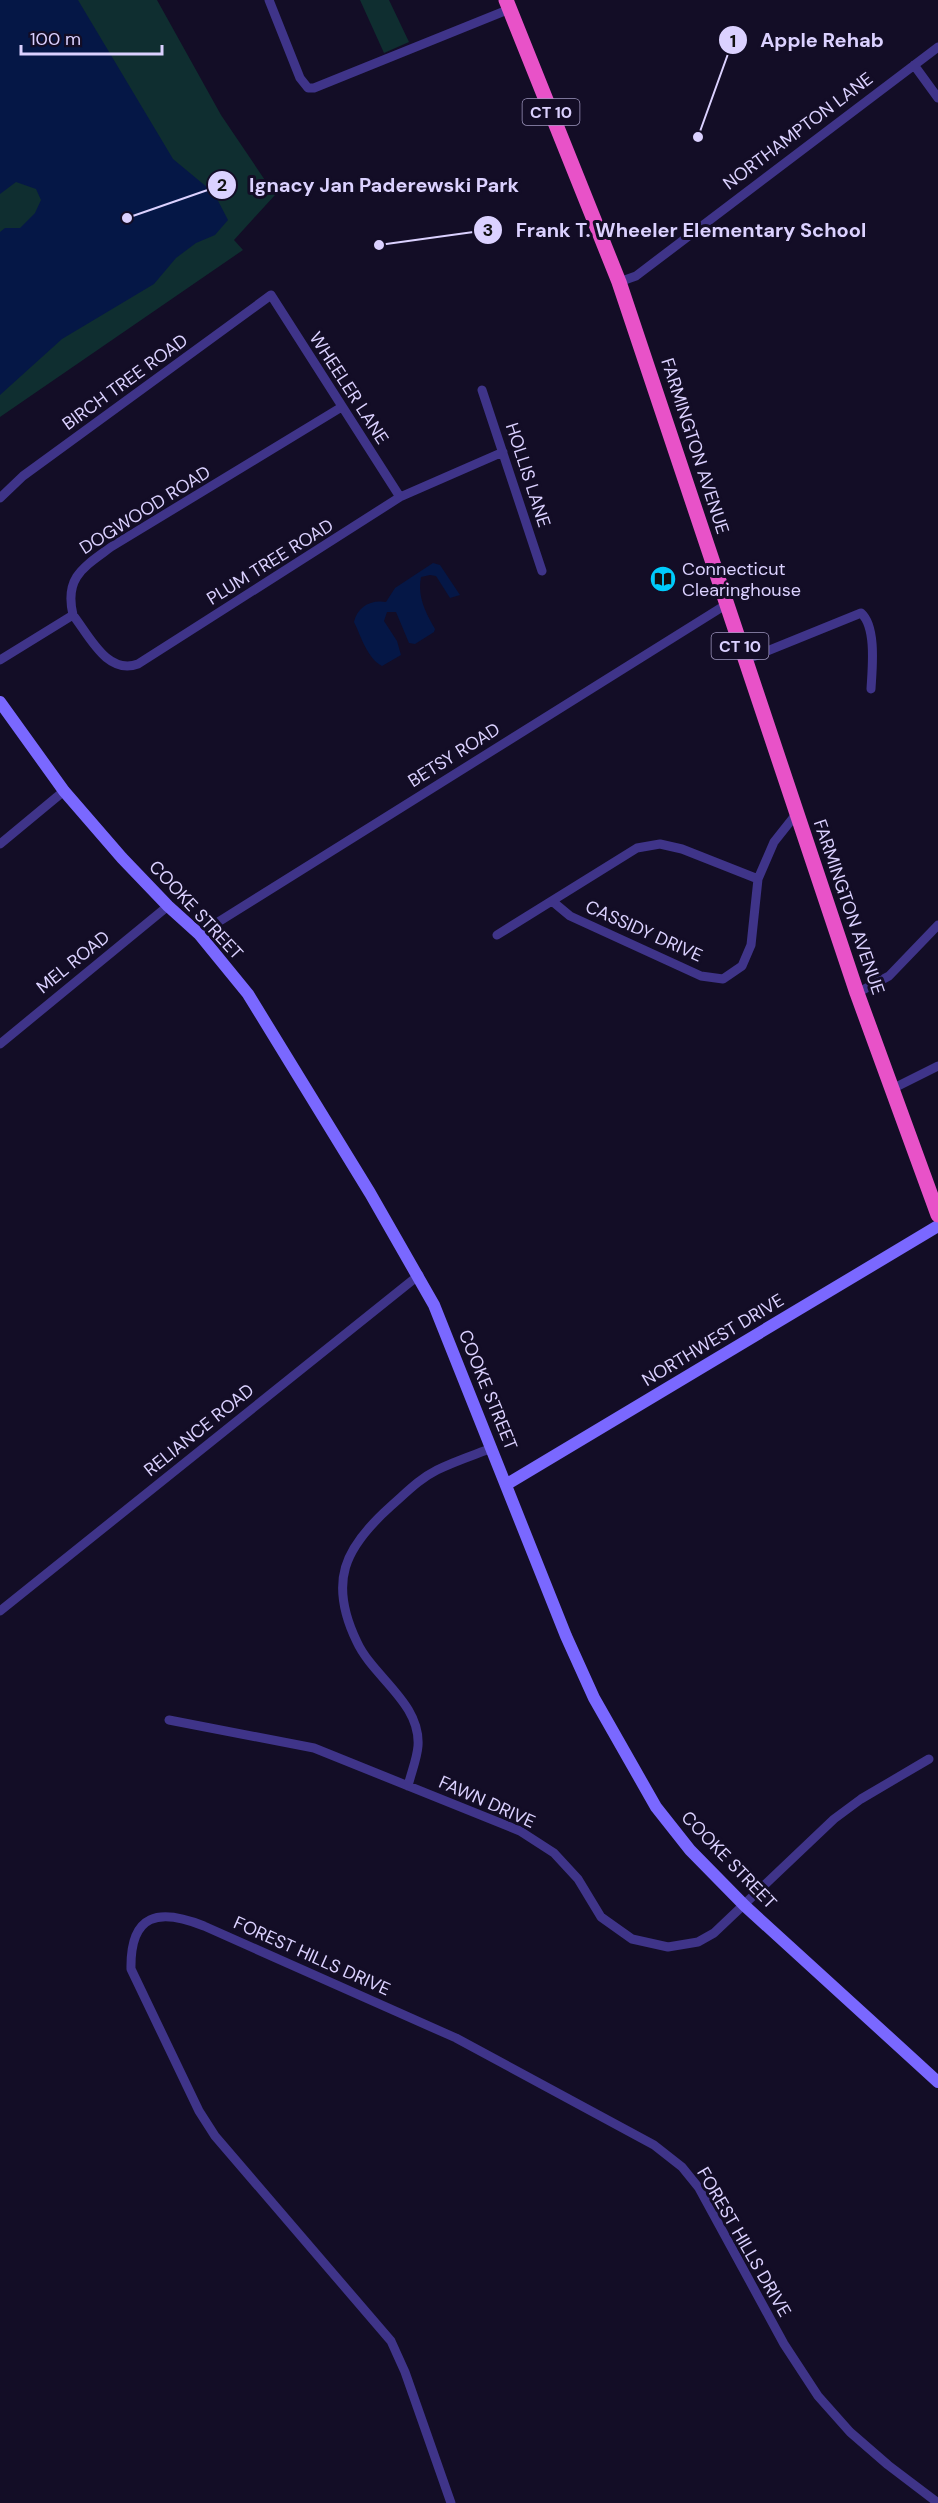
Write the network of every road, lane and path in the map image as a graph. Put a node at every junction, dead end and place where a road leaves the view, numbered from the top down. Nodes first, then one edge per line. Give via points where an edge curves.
1 (269, 0) edge
2 (508, 5) edge
3 (938, 46) edge
4 (914, 65) junction
5 (938, 98) edge
6 (619, 282) junction
7 (271, 295) joint
8 (482, 390) dead end
9 (340, 408) junction
10 (503, 452) junction
11 (400, 497) junction
12 (0, 498) edge
13 (542, 571) dead end
14 (727, 604) junction
15 (73, 615) junction
16 (0, 660) edge
17 (745, 660) junction
18 (871, 690) dead end
19 (0, 702) edge
20 (64, 791) junction
21 (797, 813) junction
22 (0, 844) edge
23 (758, 879) junction
24 (552, 901) junction
25 (168, 906) junction
26 (938, 925) edge
27 (199, 934) junction
28 (497, 935) dead end
29 (857, 993) junction
30 (0, 1044) edge
31 (938, 1066) edge
32 (892, 1089) junction
33 (938, 1215) edge
34 (938, 1226) edge
35 (419, 1275) junction
36 (492, 1448) junction
37 (507, 1484) junction
38 (0, 1611) edge
39 (169, 1720) dead end
40 (929, 1759) dead end
41 (408, 1786) junction
42 (745, 1906) junction
43 (938, 2082) edge
44 (451, 2503) edge
45 (938, 2503) edge

1 - 2 street via 300,78 308,88 322,87
2 - 6 highway, FARMINGTON AVENUE / CT 10
3 - 4 street, NORTHAMPTON LANE
4 - 5 street
4 - 6 street, NORTHAMPTON LANE via 636,276
6 - 14 highway, FARMINGTON AVENUE / CT 10
7 - 9 street, WHEELER LANE
7 - 12 street, BIRCH TREE ROAD via 23,476
8 - 10 street, HOLLIS LANE
9 - 11 street, WHEELER LANE
9 - 15 street, DOGWOOD ROAD via 83,567 70,590
10 - 11 street, PLUM TREE ROAD
10 - 13 street, HOLLIS LANE
11 - 15 street, PLUM TREE ROAD via 138,664 126,668 110,662
14 - 17 highway, FARMINGTON AVENUE / CT 10
14 - 27 street, BETSY ROAD
15 - 16 street
17 - 18 street via 861,613 872,643
17 - 21 highway, FARMINGTON AVENUE / CT 10
19 - 20 main road, COOKE STREET
20 - 22 street
20 - 25 main road, COOKE STREET
21 - 23 street, CASSIDY DRIVE via 774,842
21 - 29 highway, FARMINGTON AVENUE / CT 10
23 - 24 street, CASSIDY DRIVE via 660,844 637,848
23 - 24 street, CASSIDY DRIVE via 751,945 742,966 723,979 701,976 570,916
24 - 28 street, CASSIDY DRIVE
25 - 27 main road, COOKE STREET
25 - 30 street, MEL ROAD
26 - 29 street via 889,976
27 - 35 main road, COOKE STREET via 248,994
29 - 32 highway, FARMINGTON AVENUE / CT 10
31 - 32 street
32 - 33 highway, FARMINGTON AVENUE / CT 10
34 - 37 main road, NORTHWEST DRIVE
35 - 36 main road, COOKE STREET via 446,1331
35 - 38 street, RELIANCE ROAD
36 - 37 main road, COOKE STREET
36 - 41 street via 419,1481 377,1519 357,1539 342,1584 346,1616 357,1644 413,1718 418,1745
37 - 42 main road, COOKE STREET via 594,1698 637,1776 677,1834
39 - 41 street, FAWN DRIVE via 314,1748
40 - 42 street, FAWN DRIVE via 861,1799 834,1820
41 - 42 street, FAWN DRIVE via 519,1831 554,1853 578,1879 602,1917 632,1939 668,1947 698,1942
42 - 43 main road, COOKE STREET
44 - 45 street, FOREST HILLS DRIVE via 391,2341 248,2176 199,2111 130,1970 130,1948 139,1929 156,1917 185,1918 456,2037 654,2145 682,2167 699,2188 784,2344 818,2396 850,2432

